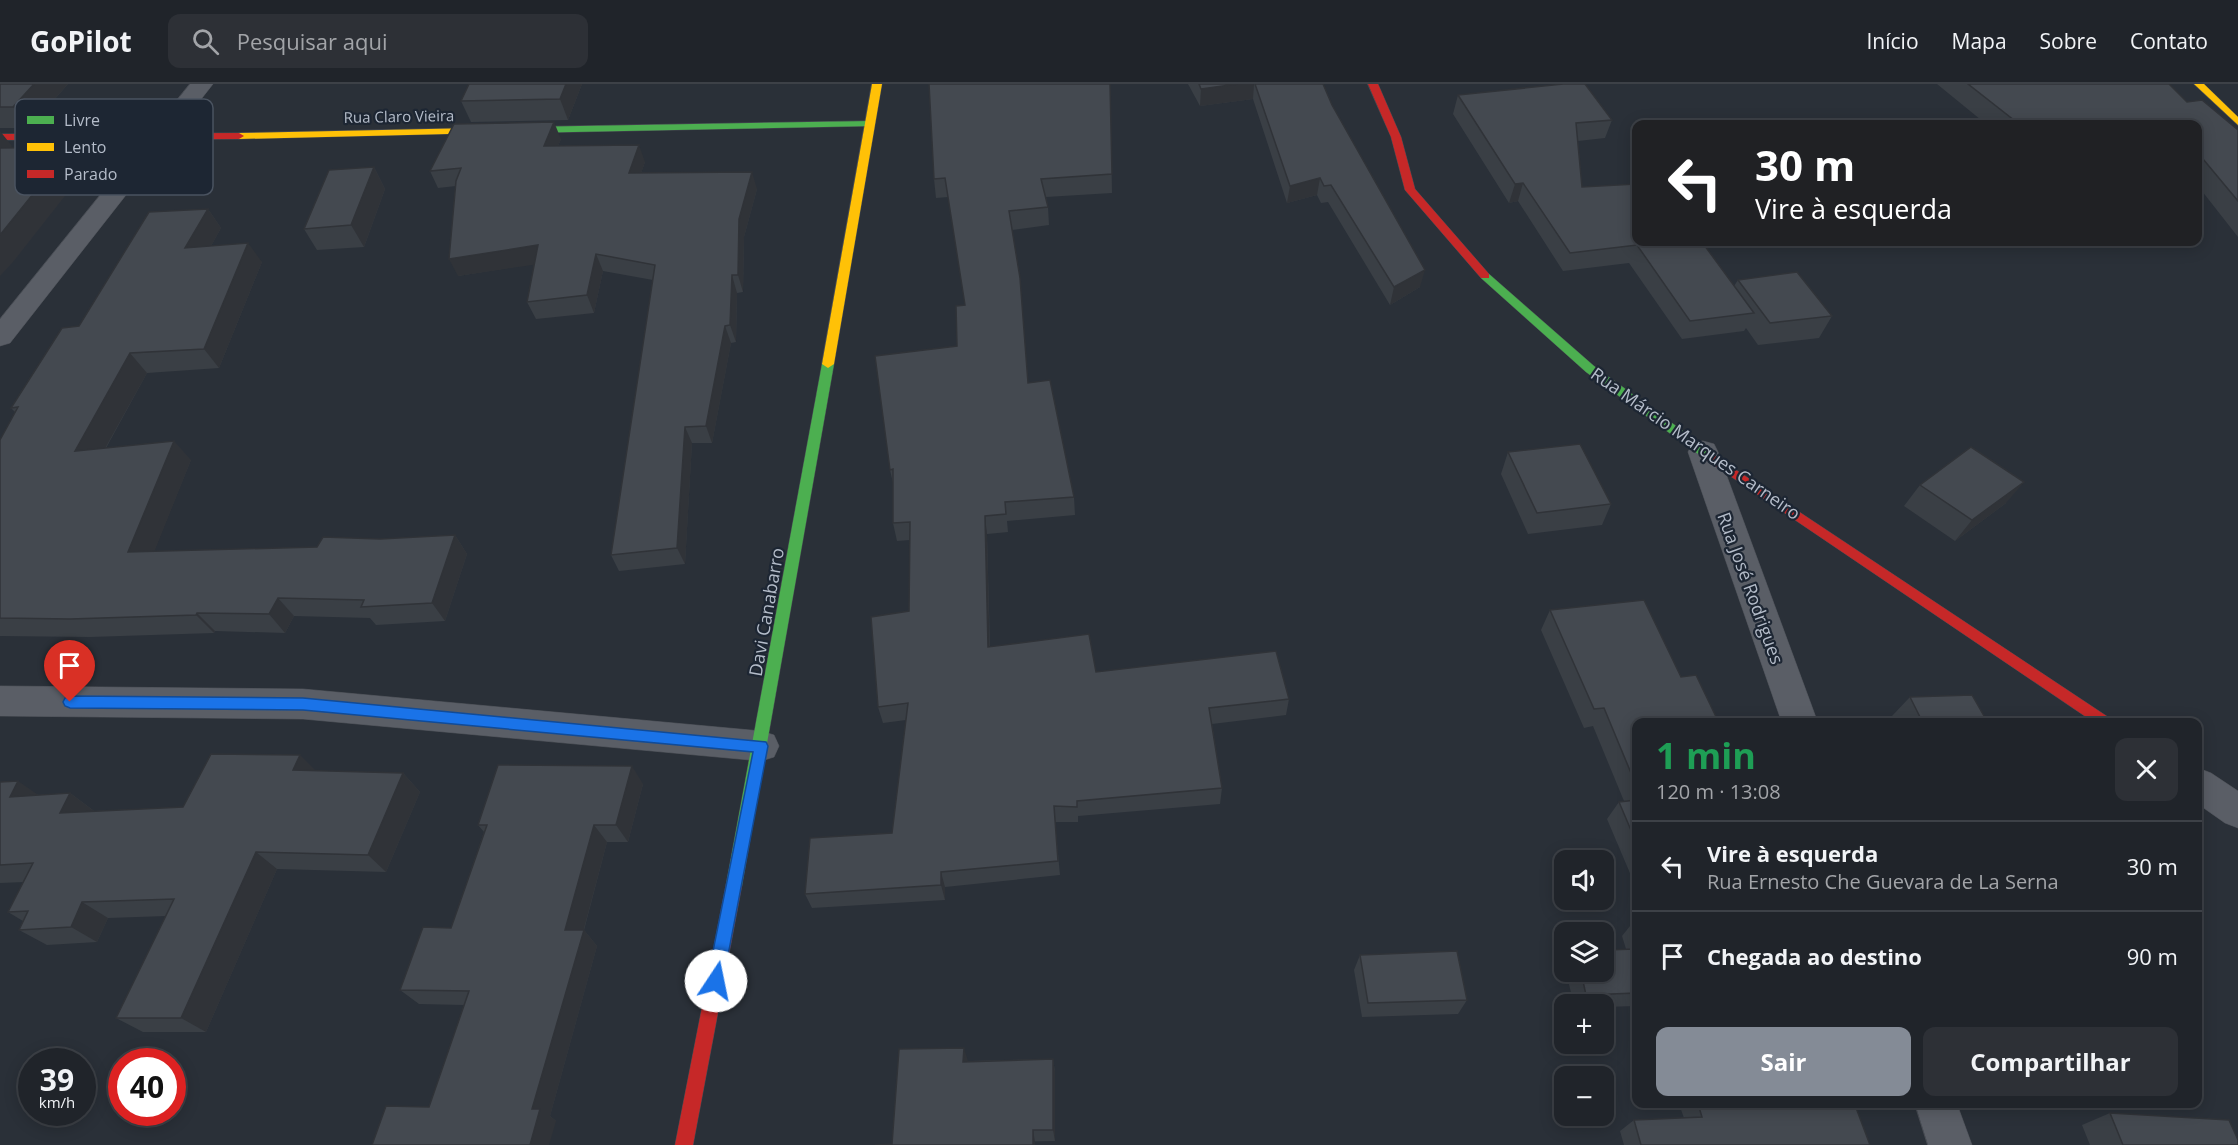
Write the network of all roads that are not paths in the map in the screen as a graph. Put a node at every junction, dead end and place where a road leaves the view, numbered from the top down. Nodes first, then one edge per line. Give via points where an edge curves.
1 (202, 84) edge
2 (878, 84) edge
3 (1373, 84) edge
4 (2199, 84) edge
5 (191, 99) edge
6 (2236, 118) edge
7 (870, 124) junction
8 (213, 136) edge
9 (115, 195) edge
10 (0, 337) edge
11 (1703, 452) junction
12 (0, 701) edge
13 (1798, 718) edge
14 (2099, 718) edge
15 (761, 746) junction
16 (2202, 787) edge
17 (2238, 812) edge
18 (1937, 1108) edge
19 (684, 1145) edge
20 (1950, 1145) edge

1 - 5 street
2 - 7 street, Davi Canabarro
3 - 11 street, Rua Márcio Marques Carneiro via 1396,137 1410,190 1481,273 1590,369
4 - 6 street
7 - 8 street, Rua Claro Vieira
7 - 15 street, Davi Canabarro
9 - 10 street
11 - 13 street, Rua José Rodrigues
11 - 14 street, Rua Márcio Marques Carneiro
12 - 15 street via 303,704
15 - 19 street, Davi Canabarro
16 - 17 street
18 - 20 street

